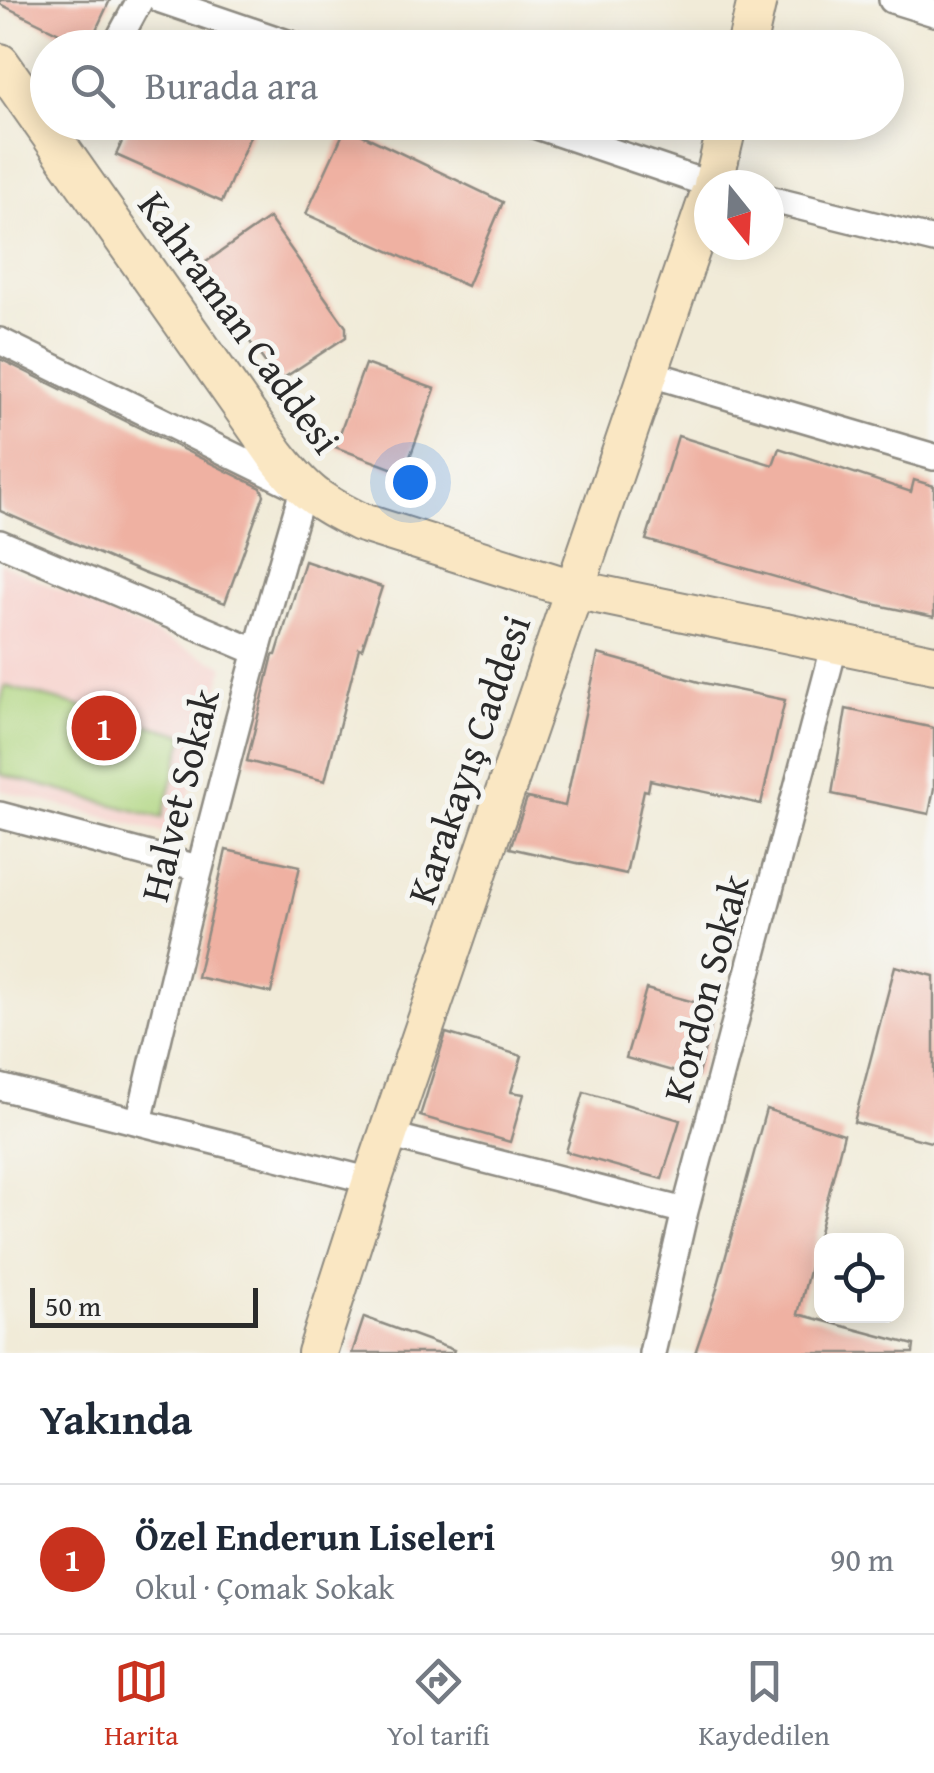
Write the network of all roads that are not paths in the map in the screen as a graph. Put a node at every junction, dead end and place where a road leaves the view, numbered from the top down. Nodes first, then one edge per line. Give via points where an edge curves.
1 (140, 0) edge
2 (161, 0) edge
3 (757, 0) edge
4 (892, 0) edge
5 (934, 13) edge
6 (124, 30) edge
7 (249, 30) edge
8 (750, 30) edge
9 (0, 63) edge
10 (30, 96) edge
11 (69, 140) edge
12 (578, 140) edge
13 (723, 140) edge
14 (716, 170) edge
15 (694, 179) edge
16 (784, 204) edge
17 (694, 240) edge
18 (934, 240) edge
19 (0, 341) edge
20 (648, 373) junction
21 (934, 456) edge
22 (303, 490) junction
23 (0, 543) edge
24 (573, 589) junction
25 (834, 644) junction
26 (255, 651) junction
27 (934, 664) edge
28 (0, 814) edge
29 (198, 868) junction
30 (0, 1088) edge
31 (139, 1122) junction
32 (388, 1135) junction
33 (372, 1181) junction
34 (684, 1211) junction
35 (321, 1346) edge
36 (652, 1353) edge

1 - 6 street
2 - 7 street
3 - 8 street
4 - 5 street
9 - 10 street, Kahraman Caddesi
11 - 22 street, Kahraman Caddesi
12 - 15 street
13 - 14 street
16 - 18 street
17 - 20 street, Karakayış Caddesi
19 - 22 street
20 - 21 street
20 - 24 street, Karakayış Caddesi
22 - 24 street, Kahraman Caddesi via 360,522
22 - 26 street, Halvet Sokak
23 - 26 street
24 - 25 street, Kahraman Caddesi
24 - 32 street, Karakayış Caddesi
25 - 27 street, Kahraman Caddesi
25 - 34 street, Kordon Sokak
26 - 29 street, Halvet Sokak
28 - 29 street
29 - 31 street, Halvet Sokak
30 - 31 street
31 - 33 street
32 - 33 street, Karakayış Caddesi
32 - 34 street
33 - 35 street, Karakayış Caddesi
34 - 36 street, Kordon Sokak

